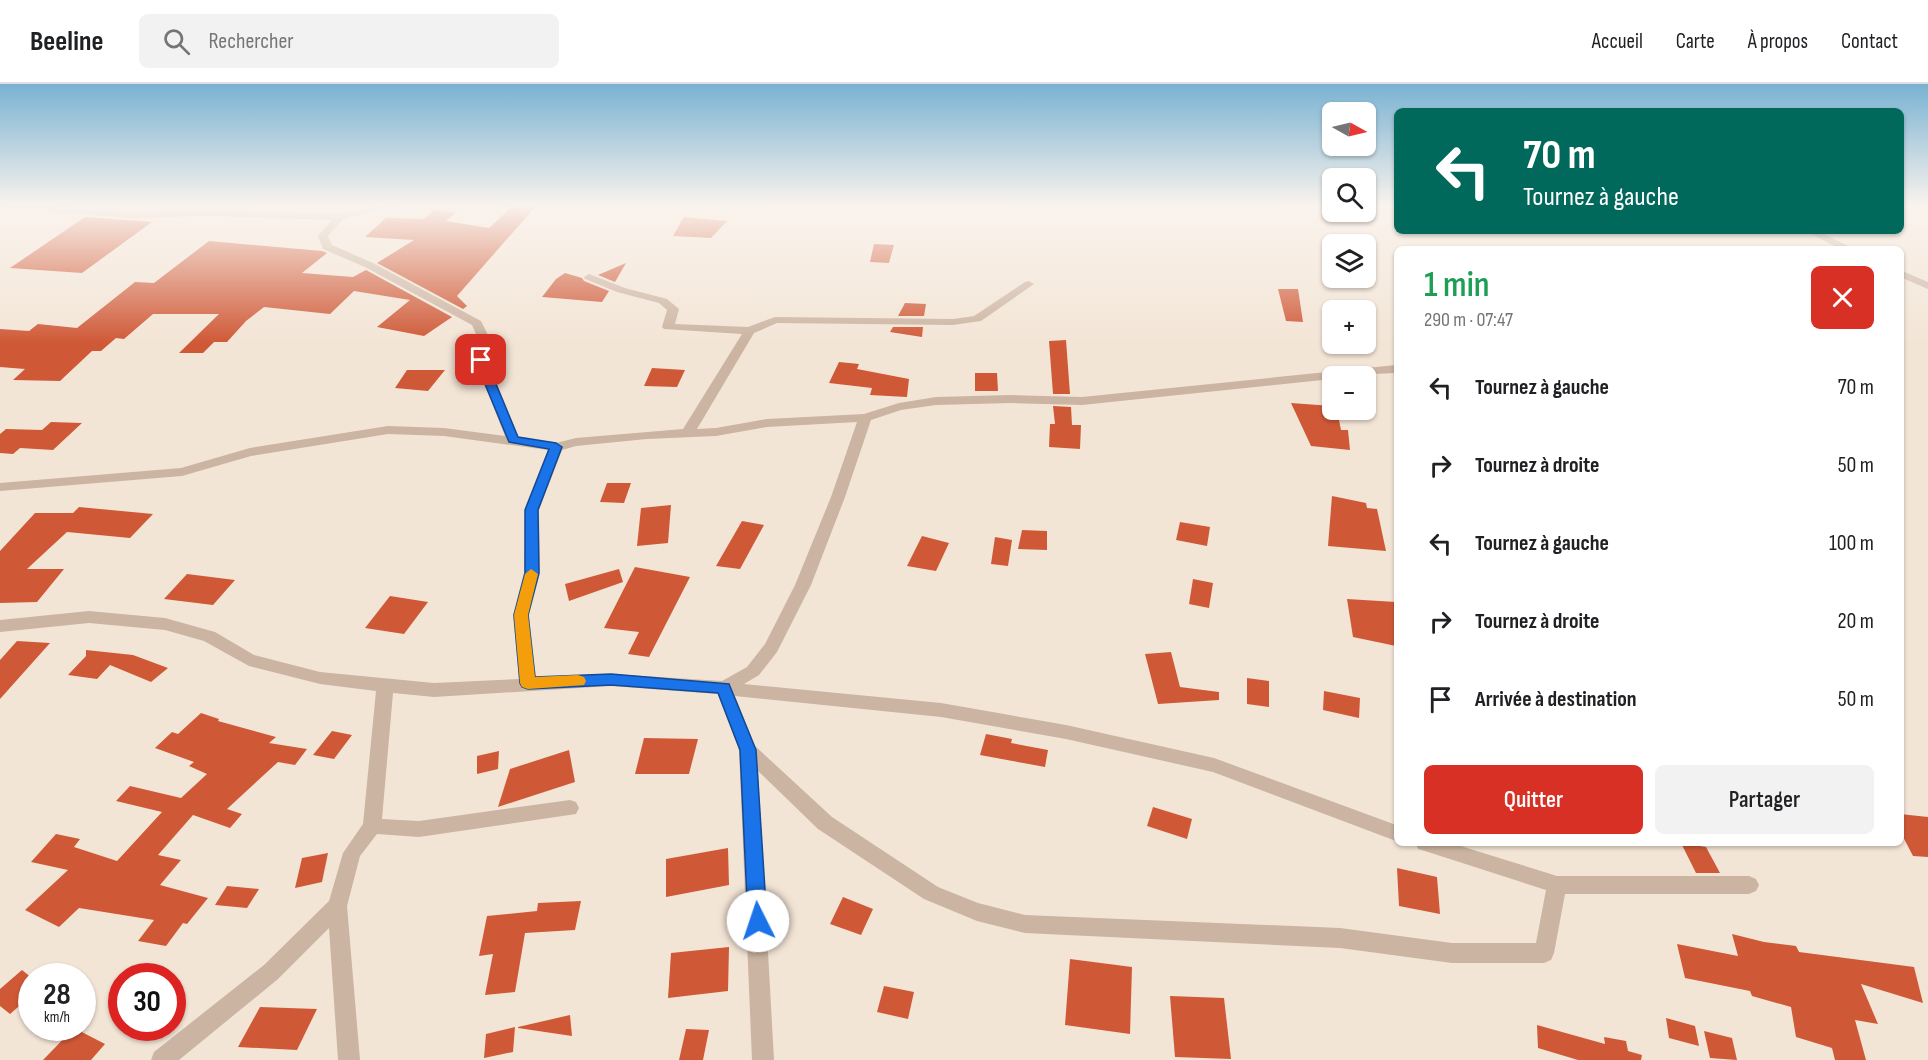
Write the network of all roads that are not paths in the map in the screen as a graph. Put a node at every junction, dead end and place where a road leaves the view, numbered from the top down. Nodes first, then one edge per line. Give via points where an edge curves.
1 (336, 252) edge
2 (1904, 275) edge
3 (590, 277) dead end
4 (1029, 284) dead end
5 (1928, 286) edge
6 (750, 331) junction
7 (1394, 369) edge
8 (865, 418) junction
9 (689, 431) junction
10 (513, 440) junction
11 (556, 447) junction
12 (0, 487) edge
13 (0, 626) edge
14 (528, 683) junction
15 (385, 686) junction
16 (724, 688) junction
17 (748, 750) junction
18 (570, 808) dead end
19 (372, 826) junction
20 (1394, 832) edge
21 (1434, 846) edge
22 (1557, 885) junction
23 (1749, 885) dead end
24 (337, 906) junction
25 (162, 1060) edge
26 (349, 1060) edge
27 (763, 1060) edge

1 - 10 street via 477,323 484,339 481,360
2 - 5 street
3 - 6 street via 663,301 673,309 669,327
4 - 6 street via 977,319 775,320
6 - 9 street
7 - 8 street via 1082,401 936,401 899,406
8 - 9 street
8 - 16 street via 807,574 771,648 753,671
9 - 11 street
10 - 11 street
10 - 12 street via 388,430 250,452 182,472
11 - 14 street via 532,510 532,573 521,615
13 - 15 street via 89,617 165,624 209,636 249,660 320,678
14 - 15 street via 434,690
14 - 16 street via 611,680
15 - 19 street
16 - 17 street
16 - 20 street via 941,710 1065,732 1214,765
17 - 22 street via 825,823 931,893 977,912 1025,924 1340,938 1452,953 1544,952
17 - 27 street
18 - 19 street via 419,829
19 - 24 street via 351,853
21 - 22 street
22 - 23 street
24 - 25 street via 271,972
24 - 26 street

